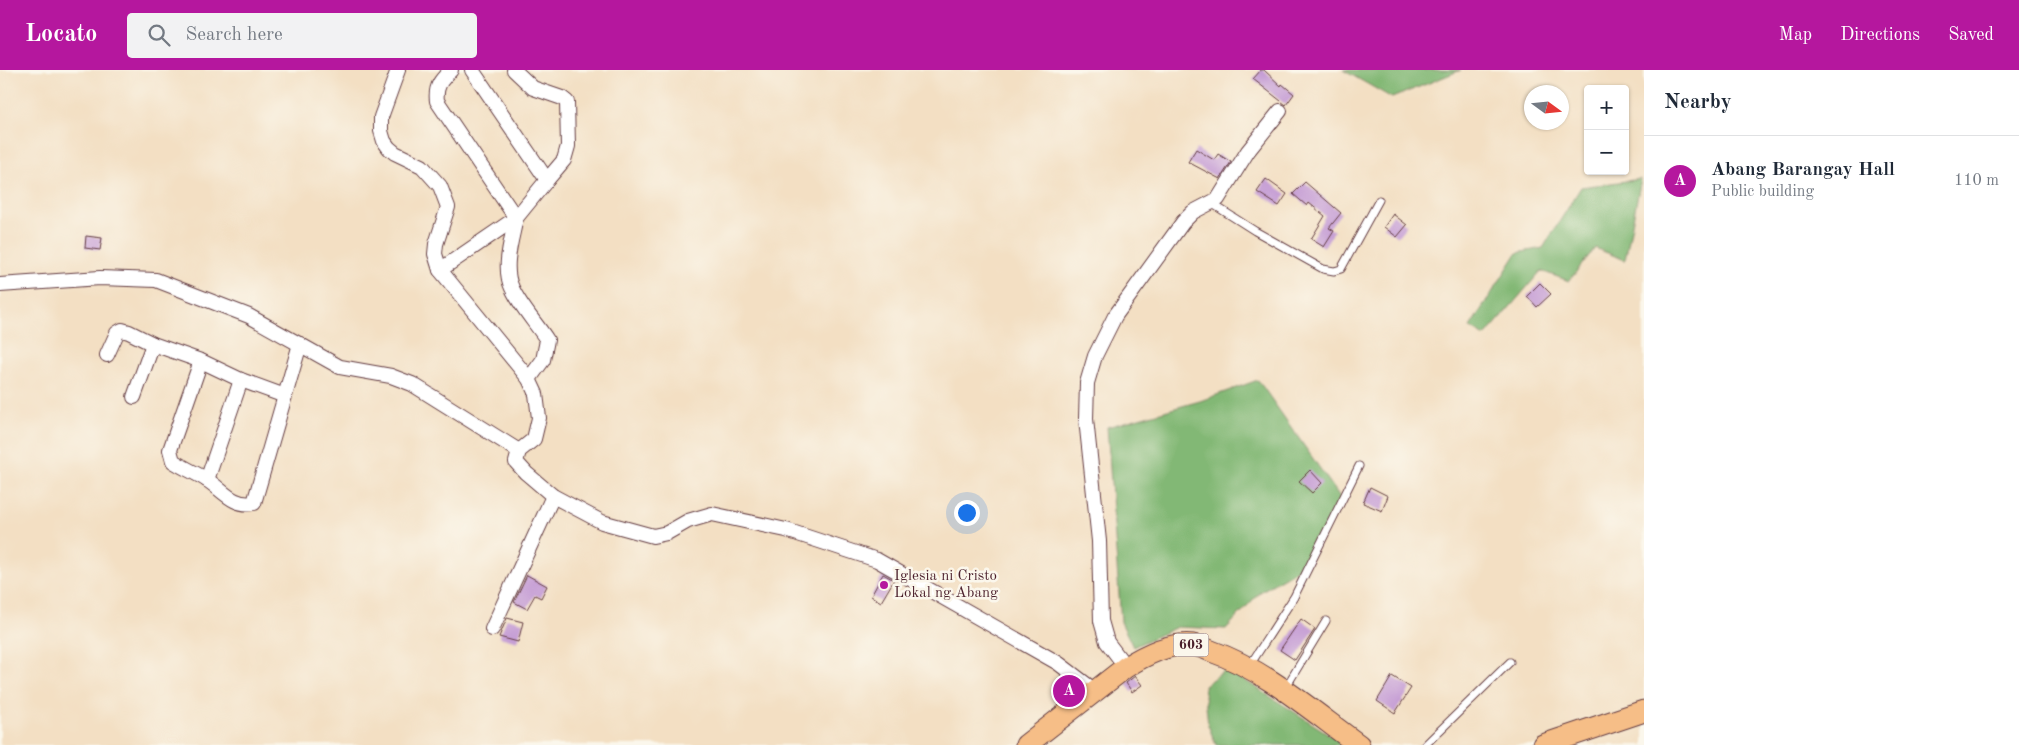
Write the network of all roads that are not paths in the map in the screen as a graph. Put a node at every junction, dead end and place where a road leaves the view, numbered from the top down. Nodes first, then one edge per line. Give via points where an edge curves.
1 (398, 70) edge
2 (451, 70) edge
3 (472, 70) edge
4 (514, 70) edge
5 (1280, 111) dead end
6 (547, 180) junction
7 (1378, 200) dead end
8 (1211, 203) junction
9 (516, 218) junction
10 (440, 270) junction
11 (0, 285) edge
12 (153, 344) junction
13 (300, 344) junction
14 (107, 355) dead end
15 (201, 361) junction
16 (529, 379) junction
17 (241, 380) junction
18 (284, 396) junction
19 (134, 397) dead end
20 (519, 450) junction
21 (1359, 466) dead end
22 (207, 480) junction
23 (554, 496) junction
24 (1326, 621) dead end
25 (492, 629) dead end
26 (1510, 662) dead end
27 (1126, 667) junction
28 (1248, 669) junction
29 (1095, 691) junction
30 (1284, 691) junction
31 (1644, 711) edge
32 (1026, 745) edge
33 (1359, 745) edge
34 (1426, 745) edge
35 (1543, 745) edge

1 - 10 street via 380,117 381,131 389,148 422,166 440,186 448,207 436,244 435,254
2 - 9 street via 436,90 437,101
3 - 6 street
4 - 6 street via 533,88 567,102 568,146 564,160
5 - 8 street via 1248,151 1218,199
6 - 9 street
7 - 8 lane via 1346,262 1341,269 1334,271 1323,269 1282,247
8 - 27 street via 1182,222 1115,316 1095,356 1087,383 1086,419 1099,541 1101,621 1107,642
9 - 10 street
9 - 16 street via 509,254 509,277 512,288 547,340 543,360
10 - 16 street
11 - 13 street via 100,278 156,280 249,316
12 - 14 street via 122,330 116,333
12 - 15 street
12 - 19 street
13 - 18 street
13 - 20 street via 340,367 391,376 412,384
15 - 17 street
15 - 22 street via 170,450 172,461
16 - 20 street via 536,394 540,418 534,439
17 - 18 street
17 - 22 street
18 - 22 street via 254,503 245,505 232,501
20 - 23 street via 516,462
21 - 28 lane via 1294,597
23 - 25 street
23 - 29 street via 602,522 653,536 712,514 786,530 877,560 1058,663
24 - 30 lane
26 - 34 lane
27 - 28 main road, 603 via 1143,656 1168,647 1194,645 1225,656
27 - 29 main road, 603
28 - 30 main road, 603
29 - 32 main road, 603
30 - 33 main road, 603
31 - 35 main road

